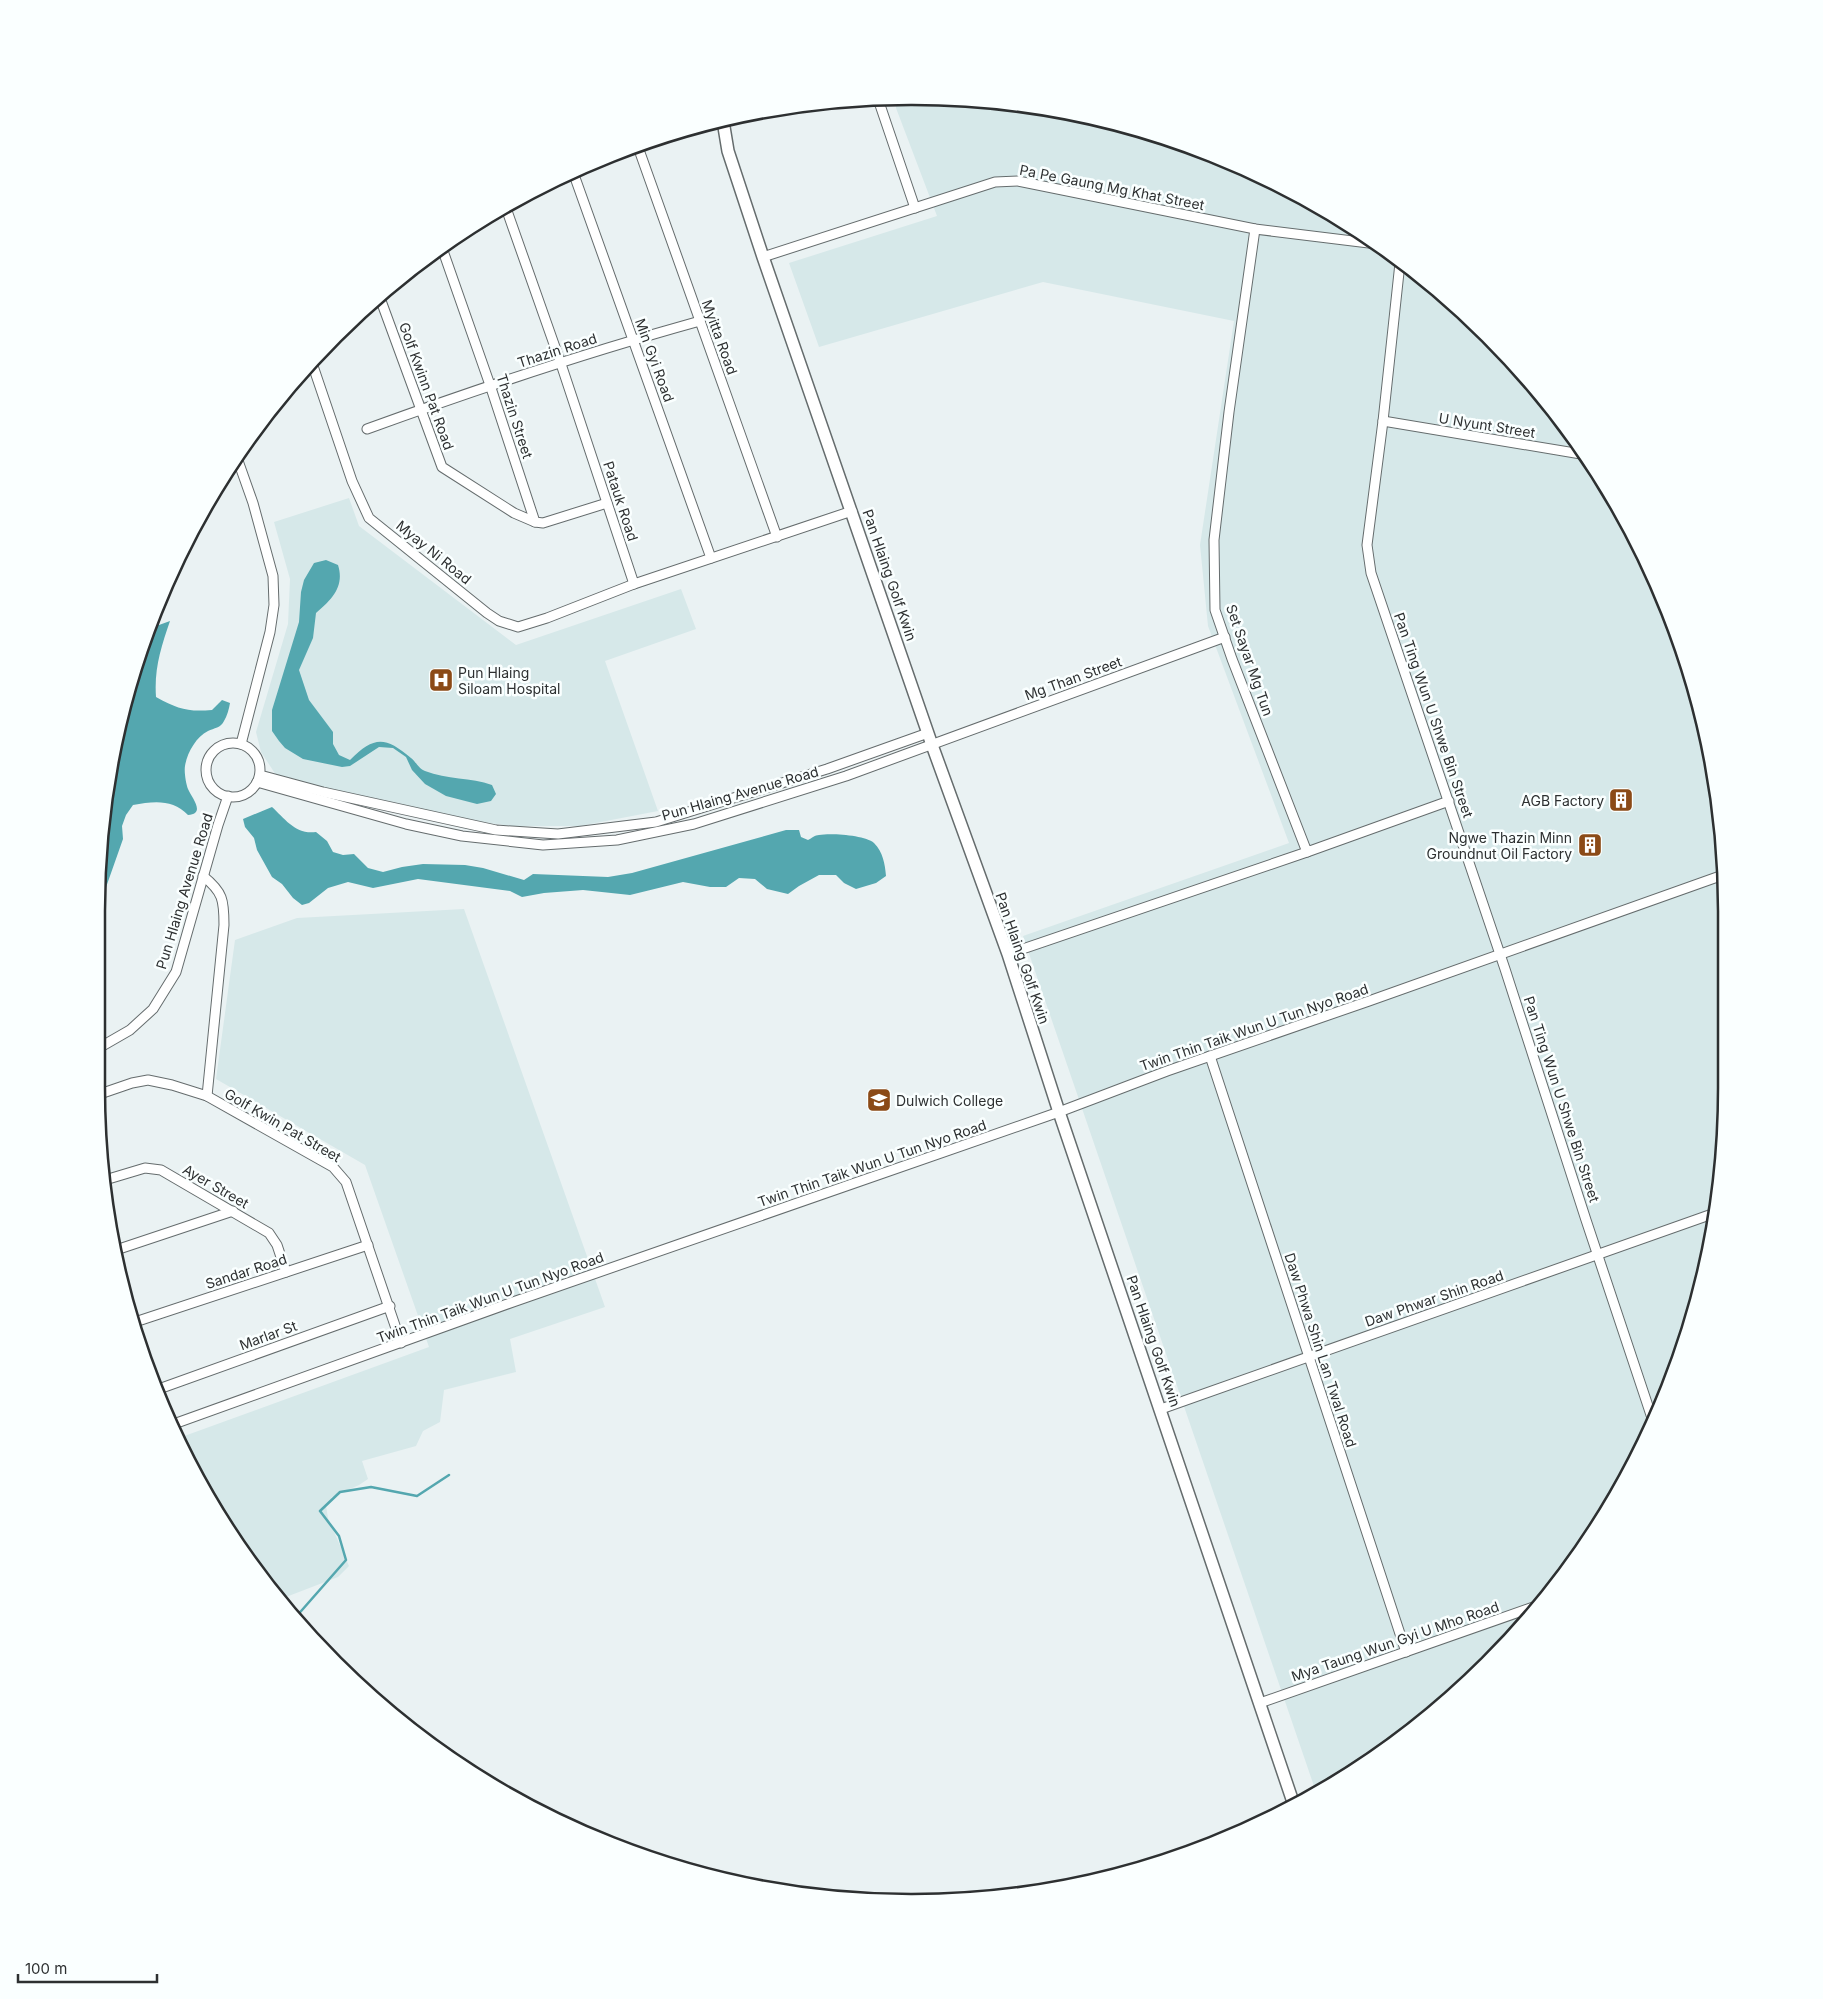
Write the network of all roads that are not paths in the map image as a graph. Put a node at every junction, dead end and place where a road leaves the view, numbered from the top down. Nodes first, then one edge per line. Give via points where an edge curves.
1 (880, 106) edge
2 (724, 127) edge
3 (640, 152) edge
4 (575, 179) edge
5 (915, 208) junction
6 (508, 213) edge
7 (1255, 229) junction
8 (1362, 242) edge
9 (444, 255) edge
10 (763, 258) junction
11 (1399, 270) edge
12 (382, 303) edge
13 (700, 321) junction
14 (633, 340) junction
15 (561, 364) junction
16 (314, 370) edge
17 (490, 385) junction
18 (421, 409) junction
19 (1383, 421) junction
20 (367, 429) dead end
21 (1575, 453) edge
22 (240, 465) edge
23 (607, 503) junction
24 (852, 511) junction
25 (535, 522) junction
26 (777, 537) junction
27 (711, 558) junction
28 (634, 584) junction
29 (1225, 637) junction
30 (928, 733) junction
31 (241, 744) junction
32 (932, 745) junction
33 (259, 778) junction
34 (228, 796) junction
35 (1449, 802) junction
36 (1307, 852) junction
37 (203, 876) junction
38 (1717, 877) edge
39 (1008, 954) junction
40 (1500, 954) junction
41 (105, 1044) edge
42 (1210, 1056) junction
43 (105, 1093) edge
44 (207, 1096) junction
45 (1059, 1112) junction
46 (111, 1178) edge
47 (233, 1211) junction
48 (1707, 1216) edge
49 (368, 1245) junction
50 (121, 1248) edge
51 (1598, 1256) junction
52 (286, 1272) junction
53 (390, 1306) junction
54 (140, 1320) edge
55 (401, 1343) junction
56 (1309, 1356) junction
57 (163, 1388) edge
58 (1161, 1409) junction
59 (1650, 1412) edge
60 (178, 1422) edge
61 (1526, 1609) edge
62 (1406, 1652) junction
63 (1260, 1703) junction
64 (1292, 1798) edge

1 - 5 street
2 - 10 street, Pan Hlaing Golf Kwin via 728,151
3 - 13 street, Myitta Road
4 - 14 street, Min Gyi Road
5 - 7 street, Pa Pe Gaung Mg Khat Street via 995,182 1018,181
5 - 10 street, Pa Pe Gaung Mg Khat Street
6 - 15 street, Patauk Road
7 - 8 street, Pa Pe Gaung Mg Khat Street
7 - 29 street, Set Sayar Mg Tun via 1214,540 1216,610
9 - 17 street, Thazin Street
10 - 24 street, Pan Hlaing Golf Kwin
11 - 19 street, Pan Ting Wun U Shwe Bin Street
12 - 18 street, Golf Kwinn Pat Road
13 - 14 street, Thazin Road
13 - 26 street, Myitta Road
14 - 15 street, Thazin Road
14 - 27 street, Min Gyi Road
15 - 17 street, Thazin Road
15 - 23 street, Patauk Road
16 - 28 street, Myay Ni Road via 352,481 369,518 487,613 518,627
17 - 18 street, Thazin Road
17 - 25 street, Thazin Street
18 - 20 street, Thazin Road
18 - 25 street, Golf Kwinn Pat Road via 442,467 514,514
19 - 21 street, U Nyunt Street
19 - 35 street, Pan Ting Wun U Shwe Bin Street via 1367,545 1371,573
22 - 31 street via 273,576 274,605
23 - 25 street via 543,523
23 - 28 street, Patauk Road
24 - 26 street
24 - 30 street, Pan Hlaing Golf Kwin
26 - 27 street
27 - 28 street
29 - 32 street, Mg Than Street
29 - 36 street, Set Sayar Mg Tun
30 - 32 street, Pan Hlaing Golf Kwin
30 - 33 street, Pun Hlaing Avenue Road via 827,769 656,822 558,834 489,828
31 - 33 street via 257,756
31 - 34 street via 219,746 209,756 206,766 208,781 214,790
32 - 33 street, Pun Hlaing Avenue Road via 694,824 617,840 552,844 462,836 406,824
32 - 39 street, Pan Hlaing Golf Kwin
33 - 34 street via 246,794
34 - 37 street, Pun Hlaing Avenue Road
35 - 36 street
35 - 40 street, Pan Ting Wun U Shwe Bin Street
36 - 39 street
37 - 41 street, Pun Hlaing Avenue Road via 176,972 153,1009 130,1030
37 - 44 street via 217,887 224,903
38 - 40 street, Twin Thin Taik Wun U Tun Nyo Road
39 - 45 street, Pan Hlaing Golf Kwin
40 - 42 street, Twin Thin Taik Wun U Tun Nyo Road
40 - 51 street, Pan Ting Wun U Shwe Bin Street
42 - 45 street, Twin Thin Taik Wun U Tun Nyo Road
42 - 56 street, Daw Phwa Shin Lan Twal Road
43 - 44 street, Golf Kwin Pat Street via 148,1080
44 - 49 street, Golf Kwin Pat Street via 333,1167 346,1182
45 - 55 street, Twin Thin Taik Wun U Tun Nyo Road
45 - 58 street, Pan Hlaing Golf Kwin
46 - 47 street, Ayer Street via 145,1168 161,1170
47 - 50 street
47 - 52 street, Ayer Street via 268,1233 277,1245
48 - 51 street, Daw Phwar Shin Road
49 - 52 street, Sandar Road
49 - 53 street, Golf Kwin Pat Street
51 - 56 street, Daw Phwar Shin Road
51 - 59 street, Pan Ting Wun U Shwe Bin Street
52 - 54 street, Sandar Road
53 - 55 street, Golf Kwin Pat Street
53 - 57 street, Marlar St
55 - 60 street, Twin Thin Taik Wun U Tun Nyo Road
56 - 58 street, Daw Phwar Shin Road
56 - 62 street, Daw Phwa Shin Lan Twal Road
58 - 63 street, Pan Hlaing Golf Kwin
61 - 62 street, Mya Taung Wun Gyi U Mho Road
62 - 63 street, Mya Taung Wun Gyi U Mho Road
63 - 64 street, Pan Hlaing Golf Kwin

